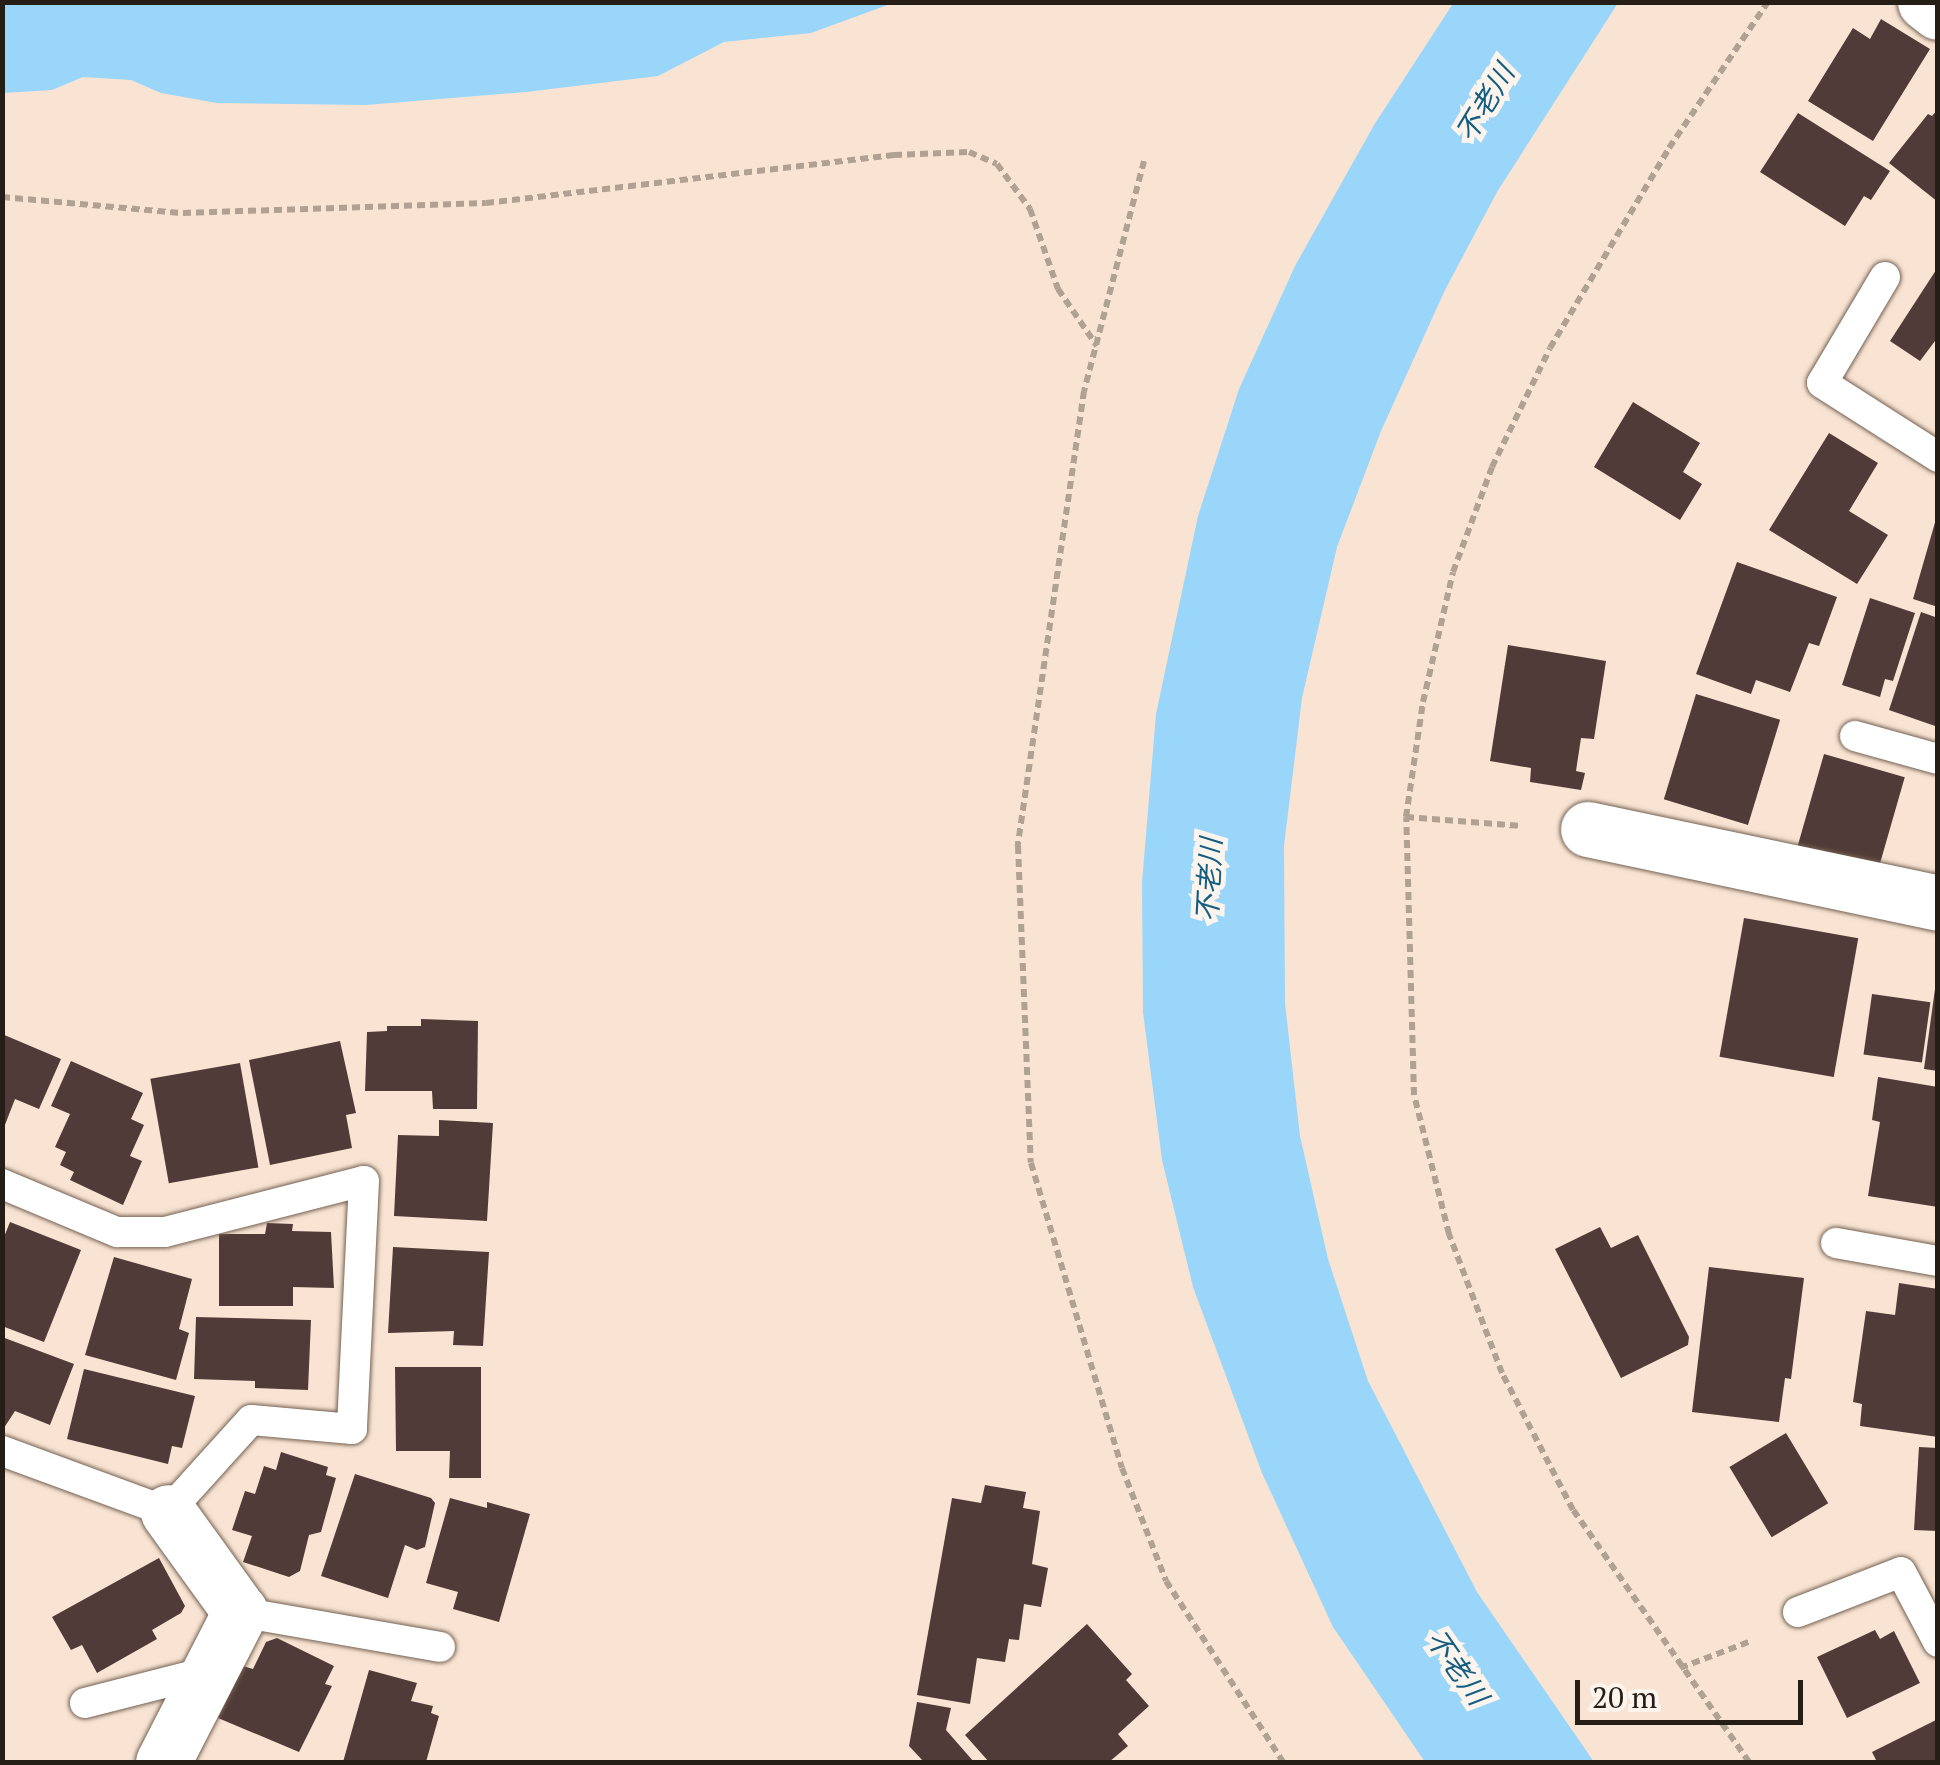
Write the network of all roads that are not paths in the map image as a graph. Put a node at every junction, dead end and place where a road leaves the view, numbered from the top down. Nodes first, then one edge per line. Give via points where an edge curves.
1 (1926, 2) edge
2 (1938, 12) edge
3 (1885, 277) dead end
4 (1938, 456) edge
5 (1855, 736) dead end
6 (1938, 759) edge
7 (1588, 828) road end
8 (1936, 896) edge
9 (2, 1184) edge
10 (1836, 1244) dead end
11 (1938, 1260) edge
12 (2, 1451) edge
13 (168, 1512) junction
14 (240, 1612) junction
15 (1798, 1612) road end
16 (1938, 1642) edge
17 (440, 1647) dead end
18 (207, 1672) junction
19 (85, 1703) dead end
20 (163, 1762) edge

1 - 2 street
3 - 4 lane via 1822,383
5 - 6 lane
7 - 8 street
9 - 13 lane via 118,1232 165,1232 364,1181 352,1429 251,1420
10 - 11 lane
12 - 13 lane
13 - 14 street
14 - 17 lane
14 - 18 street
15 - 16 lane via 1901,1572
18 - 19 lane
18 - 20 street

